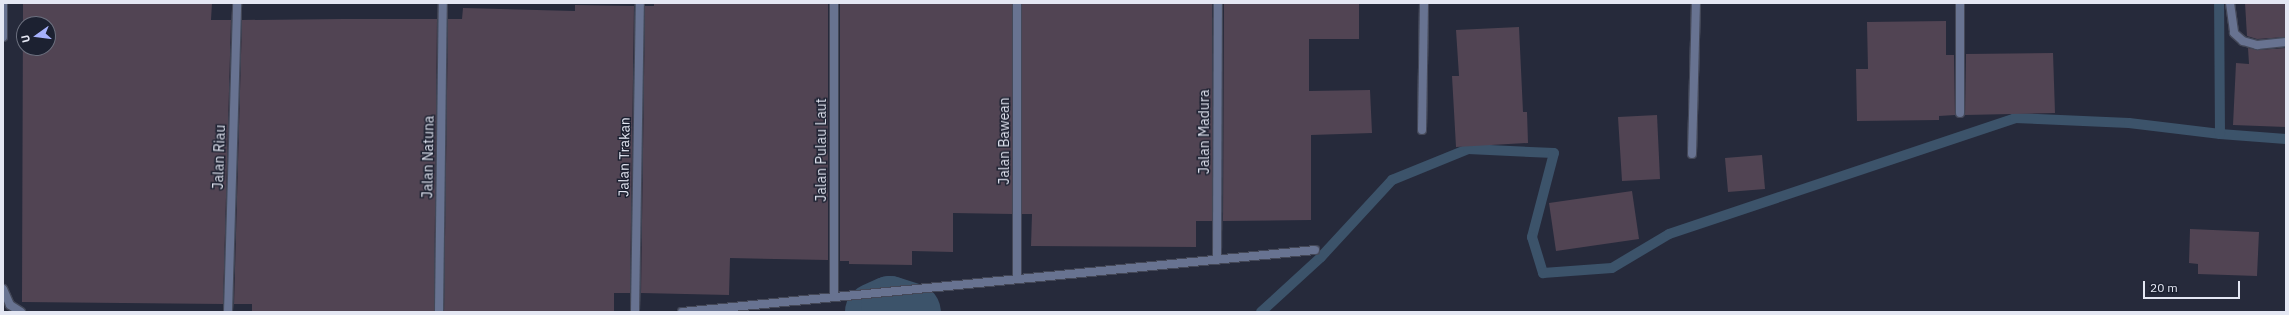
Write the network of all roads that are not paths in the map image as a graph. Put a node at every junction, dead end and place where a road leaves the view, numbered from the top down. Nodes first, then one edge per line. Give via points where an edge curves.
1 (3, 3) edge
2 (237, 3) edge
3 (443, 3) edge
4 (640, 3) edge
5 (834, 3) edge
6 (1017, 3) edge
7 (1218, 3) edge
8 (1424, 3) edge
9 (1696, 3) edge
10 (1960, 3) edge
11 (2230, 3) edge
12 (3, 36) edge
13 (2286, 42) edge
14 (1960, 113) dead end
15 (1422, 130) dead end
16 (1692, 154) dead end
17 (1315, 250) dead end
18 (1217, 260) junction
19 (1017, 280) junction
20 (3, 289) edge
21 (834, 297) junction
22 (21, 312) edge
23 (228, 312) edge
24 (439, 312) edge
25 (635, 312) edge
26 (682, 312) edge

1 - 12 street
2 - 23 street, Jalan Riau
3 - 24 street, Jalan Natuna
4 - 25 street, Jalan Trakan
5 - 21 street, Jalan Pulau Laut
6 - 19 street, Jalan Bawean
7 - 18 street, Jalan Madura
8 - 15 street
9 - 16 street
10 - 14 street
11 - 13 street via 2234,32 2243,41 2257,44
17 - 18 street
18 - 19 street
19 - 21 street
20 - 22 street via 10,305
21 - 26 street

